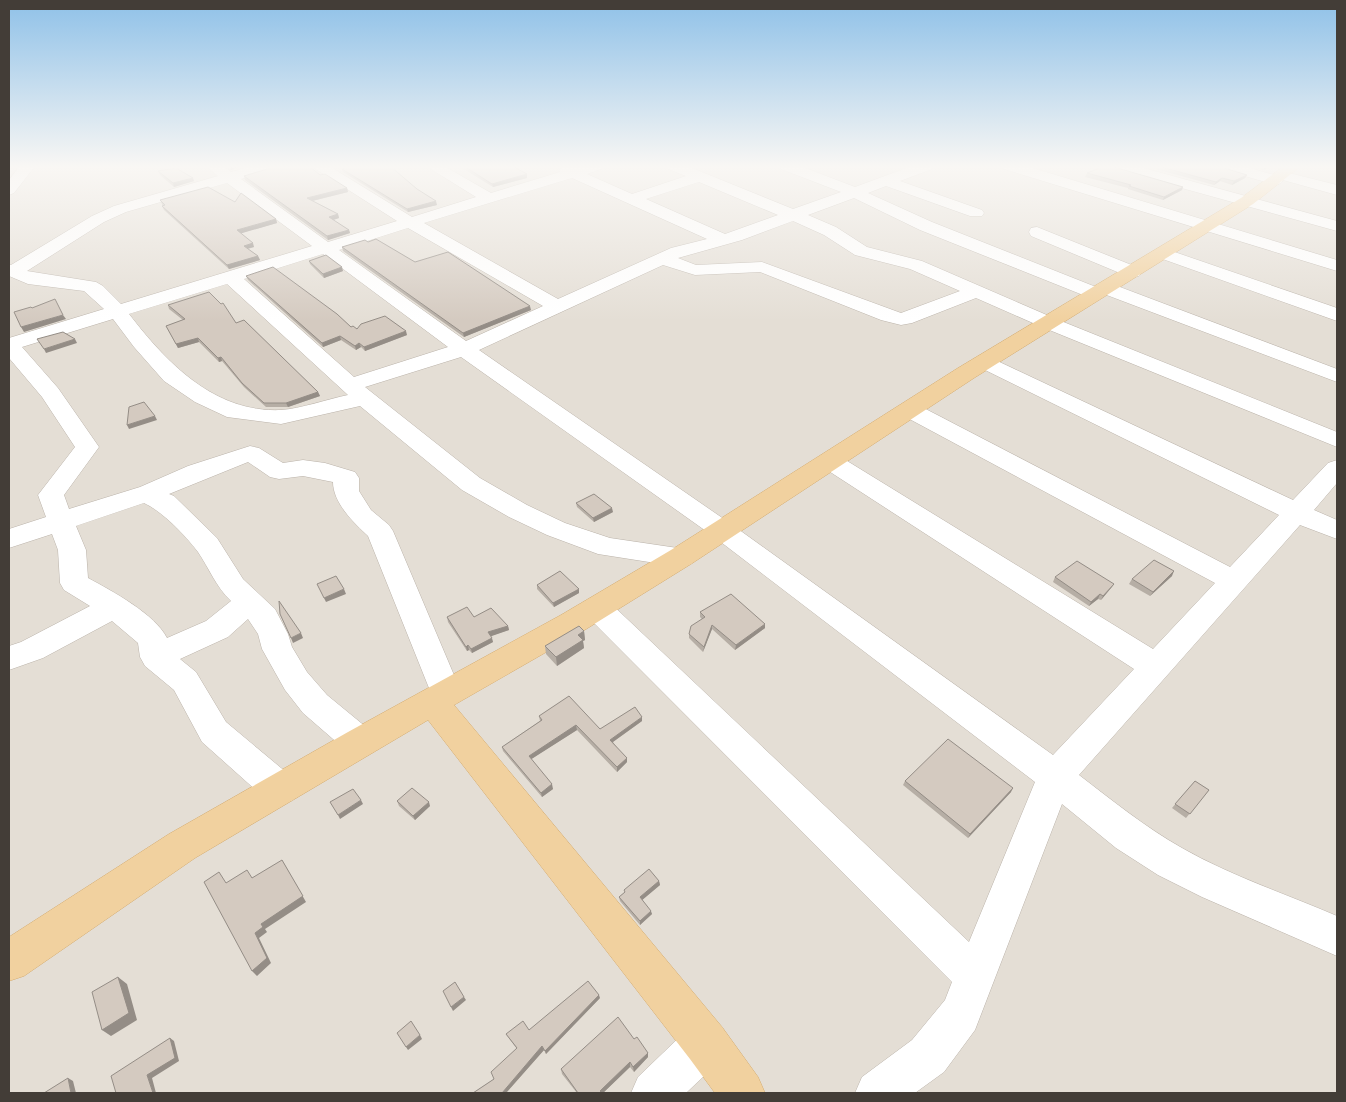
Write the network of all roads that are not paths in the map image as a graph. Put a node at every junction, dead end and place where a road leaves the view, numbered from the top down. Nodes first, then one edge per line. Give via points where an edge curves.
1 (103, 217) edge
2 (284, 217) edge
3 (402, 217) edge
4 (429, 217) edge
5 (672, 217) edge
6 (786, 217) edge
7 (799, 217) edge
8 (908, 217) edge
9 (1175, 217) edge
10 (1218, 217) edge
11 (1307, 217) edge
12 (411, 223) junction
13 (1203, 226) junction
14 (1337, 226) edge
15 (1037, 232) dead end
16 (722, 240) junction
17 (328, 249) junction
18 (1163, 253) junction
19 (662, 259) junction
20 (1337, 266) edge
21 (12, 271) edge
22 (1133, 272) junction
23 (231, 277) junction
24 (976, 291) junction
25 (1100, 291) junction
26 (557, 306) junction
27 (117, 311) junction
28 (1337, 315) edge
29 (1049, 322) junction
30 (9, 345) edge
31 (464, 350) junction
32 (984, 362) junction
33 (1337, 376) edge
34 (357, 392) junction
35 (910, 410) junction
36 (1337, 440) edge
37 (830, 461) junction
38 (1337, 468) edge
39 (146, 494) junction
40 (1296, 513) junction
41 (60, 522) junction
42 (722, 530) junction
43 (1337, 530) edge
44 (10, 538) edge
45 (681, 557) junction
46 (1234, 581) junction
47 (250, 601) junction
48 (114, 606) junction
49 (597, 608) junction
50 (156, 657) junction
51 (9, 658) edge
52 (1156, 667) junction
53 (439, 698) junction
54 (360, 742) junction
55 (1055, 777) junction
56 (280, 789) junction
57 (1337, 936) edge
58 (9, 961) edge
59 (976, 976) junction
60 (706, 1043) junction
61 (654, 1093) edge
62 (742, 1093) edge
63 (878, 1093) edge

1 - 21 street
2 - 17 street
3 - 12 street
4 - 12 street
5 - 16 street
6 - 16 street
7 - 24 street via 830,231 866,253 916,265
8 - 25 street
9 - 13 street
10 - 13 main road
11 - 14 street
12 - 17 street
12 - 26 street
13 - 18 main road
13 - 20 street
15 - 22 street
16 - 19 street
17 - 23 street
17 - 31 street
18 - 22 main road
18 - 28 street
19 - 24 street via 695,270 762,267 901,319
19 - 26 street
21 - 27 street via 28,278 89,286
22 - 25 main road
23 - 27 street
23 - 34 street
24 - 29 street
25 - 29 main road
25 - 33 street
26 - 31 street
27 - 30 street
27 - 34 street via 172,376 203,397 235,412 281,417
29 - 32 main road
29 - 36 street
30 - 41 street via 50,393 87,447 51,496
31 - 34 street
31 - 42 street
32 - 35 main road
32 - 40 street
34 - 45 street via 471,484 518,511 556,529 608,547
35 - 37 main road
35 - 46 street
37 - 42 main road
37 - 52 street
38 - 40 street
39 - 41 street
39 - 47 street via 165,502 208,545 233,586
39 - 53 street via 250,453 278,471 303,468 346,478 346,491 362,516 380,531
40 - 43 street
40 - 46 street
41 - 44 street
41 - 48 street via 72,550 74,583
42 - 45 main road
42 - 55 street
45 - 49 main road
46 - 52 street
47 - 50 street via 217,629
47 - 54 street via 264,617 277,649 296,681 315,704
48 - 50 street via 152,638
48 - 51 street via 32,650
49 - 53 main road
49 - 59 street
50 - 56 street via 184,681 214,732
52 - 55 street
53 - 54 main road
53 - 60 main road
54 - 56 main road
55 - 57 street via 1129,836 1171,862
55 - 59 street
56 - 58 main road via 182,846
59 - 63 street via 960,1015 928,1056
60 - 61 street
60 - 62 main road

